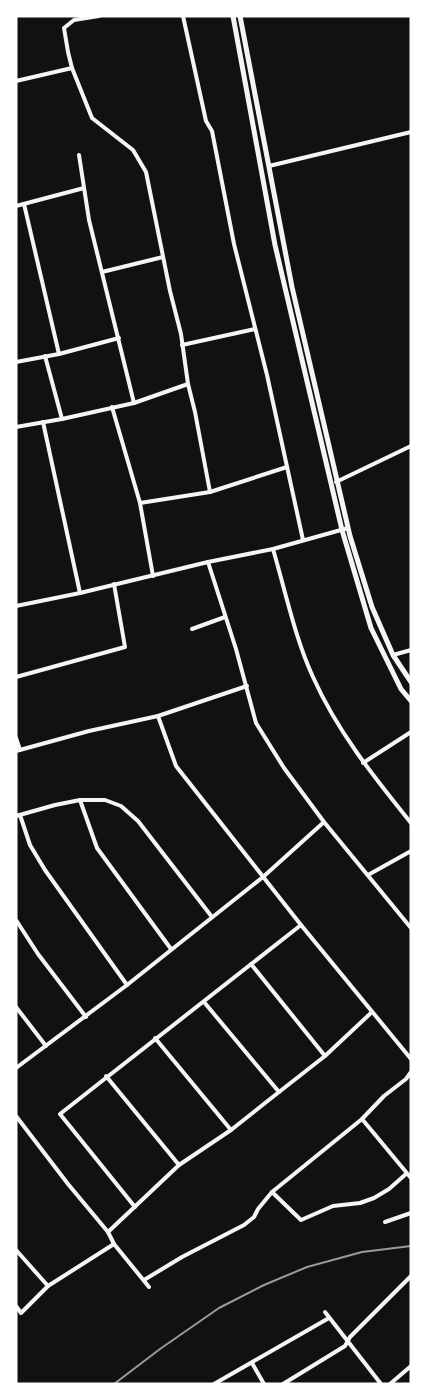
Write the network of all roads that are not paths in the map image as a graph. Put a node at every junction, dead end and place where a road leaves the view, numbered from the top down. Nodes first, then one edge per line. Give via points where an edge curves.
1 (99, 16) edge
2 (183, 16) edge
3 (233, 16) edge
4 (240, 16) edge
5 (74, 18) edge
6 (72, 68) junction
7 (16, 81) edge
8 (411, 132) edge
9 (79, 155) dead end
10 (269, 166) junction
11 (84, 188) junction
12 (24, 204) junction
13 (16, 206) edge
14 (163, 257) junction
15 (102, 272) junction
16 (255, 329) junction
17 (119, 338) junction
18 (182, 345) junction
19 (59, 354) junction
20 (45, 356) junction
21 (16, 362) edge
22 (188, 384) junction
23 (134, 403) junction
24 (112, 407) junction
25 (62, 420) junction
26 (43, 422) junction
27 (16, 427) edge
28 (410, 447) edge
29 (411, 452) edge
30 (287, 467) junction
31 (336, 482) junction
32 (210, 492) junction
33 (140, 503) junction
34 (345, 529) junction
35 (303, 540) junction
36 (273, 549) junction
37 (208, 562) junction
38 (153, 576) junction
39 (114, 584) junction
40 (80, 593) junction
41 (16, 606) edge
42 (225, 617) junction
43 (192, 629) dead end
44 (411, 650) edge
45 (394, 655) junction
46 (16, 677) edge
47 (411, 682) edge
48 (247, 686) junction
49 (411, 701) edge
50 (158, 716) junction
51 (411, 732) edge
52 (16, 738) edge
53 (18, 751) edge
54 (363, 763) junction
55 (80, 800) junction
56 (18, 816) edge
57 (324, 822) junction
58 (411, 823) edge
59 (411, 851) edge
60 (368, 875) junction
61 (263, 877) junction
62 (212, 918) junction
63 (16, 920) edge
64 (301, 925) junction
65 (411, 928) edge
66 (171, 949) junction
67 (252, 964) junction
68 (127, 985) junction
69 (204, 1002) junction
70 (16, 1007) edge
71 (372, 1012) junction
72 (86, 1017) junction
73 (155, 1038) junction
74 (46, 1046) junction
75 (325, 1056) junction
76 (411, 1059) edge
77 (16, 1068) edge
78 (411, 1072) edge
79 (106, 1076) junction
80 (279, 1092) junction
81 (16, 1116) edge
82 (362, 1119) junction
83 (231, 1130) junction
84 (180, 1164) junction
85 (406, 1174) junction
86 (411, 1178) edge
87 (272, 1192) junction
88 (135, 1207) junction
89 (411, 1213) edge
90 (385, 1222) dead end
91 (108, 1232) junction
92 (114, 1244) junction
93 (16, 1250) edge
94 (411, 1276) edge
95 (144, 1280) junction
96 (48, 1286) junction
97 (149, 1287) dead end
98 (16, 1306) edge
99 (325, 1312) dead end
100 (329, 1318) junction
101 (347, 1341) junction
102 (252, 1363) junction
103 (411, 1366) edge
104 (380, 1383) edge
105 (214, 1384) edge
106 (264, 1384) edge
107 (283, 1384) edge
108 (390, 1384) edge

1 - 5 street
2 - 16 street via 206,121 212,130 234,244
3 - 34 street via 275,245
4 - 10 street
5 - 6 street via 64,28
6 - 7 street
6 - 14 street via 92,118 133,150 146,172
8 - 10 street
9 - 11 street
10 - 31 street via 292,287
11 - 12 street
11 - 15 street
12 - 13 street
12 - 19 street
14 - 15 street
14 - 18 street
15 - 17 street
16 - 18 street
16 - 30 street
17 - 19 street
17 - 23 street
18 - 22 street
19 - 20 street
20 - 21 street
20 - 25 street
22 - 23 street
22 - 32 street
23 - 24 street
24 - 25 street
24 - 33 street
25 - 26 street
26 - 27 street
26 - 40 street
28 - 29 street
28 - 31 street
30 - 32 street
30 - 35 street
31 - 34 street
32 - 33 street
33 - 38 street
34 - 35 street
34 - 45 street via 372,607
34 - 49 street via 371,628 401,689
35 - 36 street
36 - 37 street
36 - 54 street via 312,676 329,710
37 - 38 street
37 - 42 street
38 - 39 street
39 - 40 street
39 - 46 street via 126,646
40 - 41 street
42 - 43 street
42 - 48 street
44 - 45 street
45 - 47 street
48 - 50 street
48 - 57 street via 256,723
50 - 53 street
50 - 61 street via 176,766
51 - 54 street
52 - 53 street
54 - 58 street
55 - 56 street
55 - 62 street via 105,800 121,806 138,820
55 - 66 street via 97,848
56 - 68 street via 45,870
57 - 60 street
57 - 61 street
59 - 60 street
60 - 65 street
61 - 62 street
61 - 64 street
62 - 66 street
63 - 72 street
64 - 67 street
64 - 71 street
66 - 68 street
67 - 69 street
67 - 75 street
68 - 72 street
69 - 73 street
69 - 80 street
70 - 74 street
71 - 75 street
71 - 76 street
72 - 74 street
73 - 79 street
73 - 83 street
74 - 77 street
75 - 80 street
78 - 82 street
79 - 84 street
79 - 88 street via 60,1114
80 - 83 street
81 - 91 street
82 - 85 street
82 - 87 street
83 - 84 street
84 - 88 street
85 - 86 street
85 - 87 street via 374,1198 333,1206 301,1220
87 - 95 street via 244,1225
88 - 91 street
89 - 90 street
91 - 92 street
92 - 95 street
92 - 96 street
93 - 96 street
94 - 101 street
95 - 97 street
96 - 98 street via 21,1313
99 - 100 street
100 - 101 street
100 - 102 street
101 - 104 street
101 - 107 street via 345,1346
102 - 105 street
102 - 106 street
103 - 108 street

